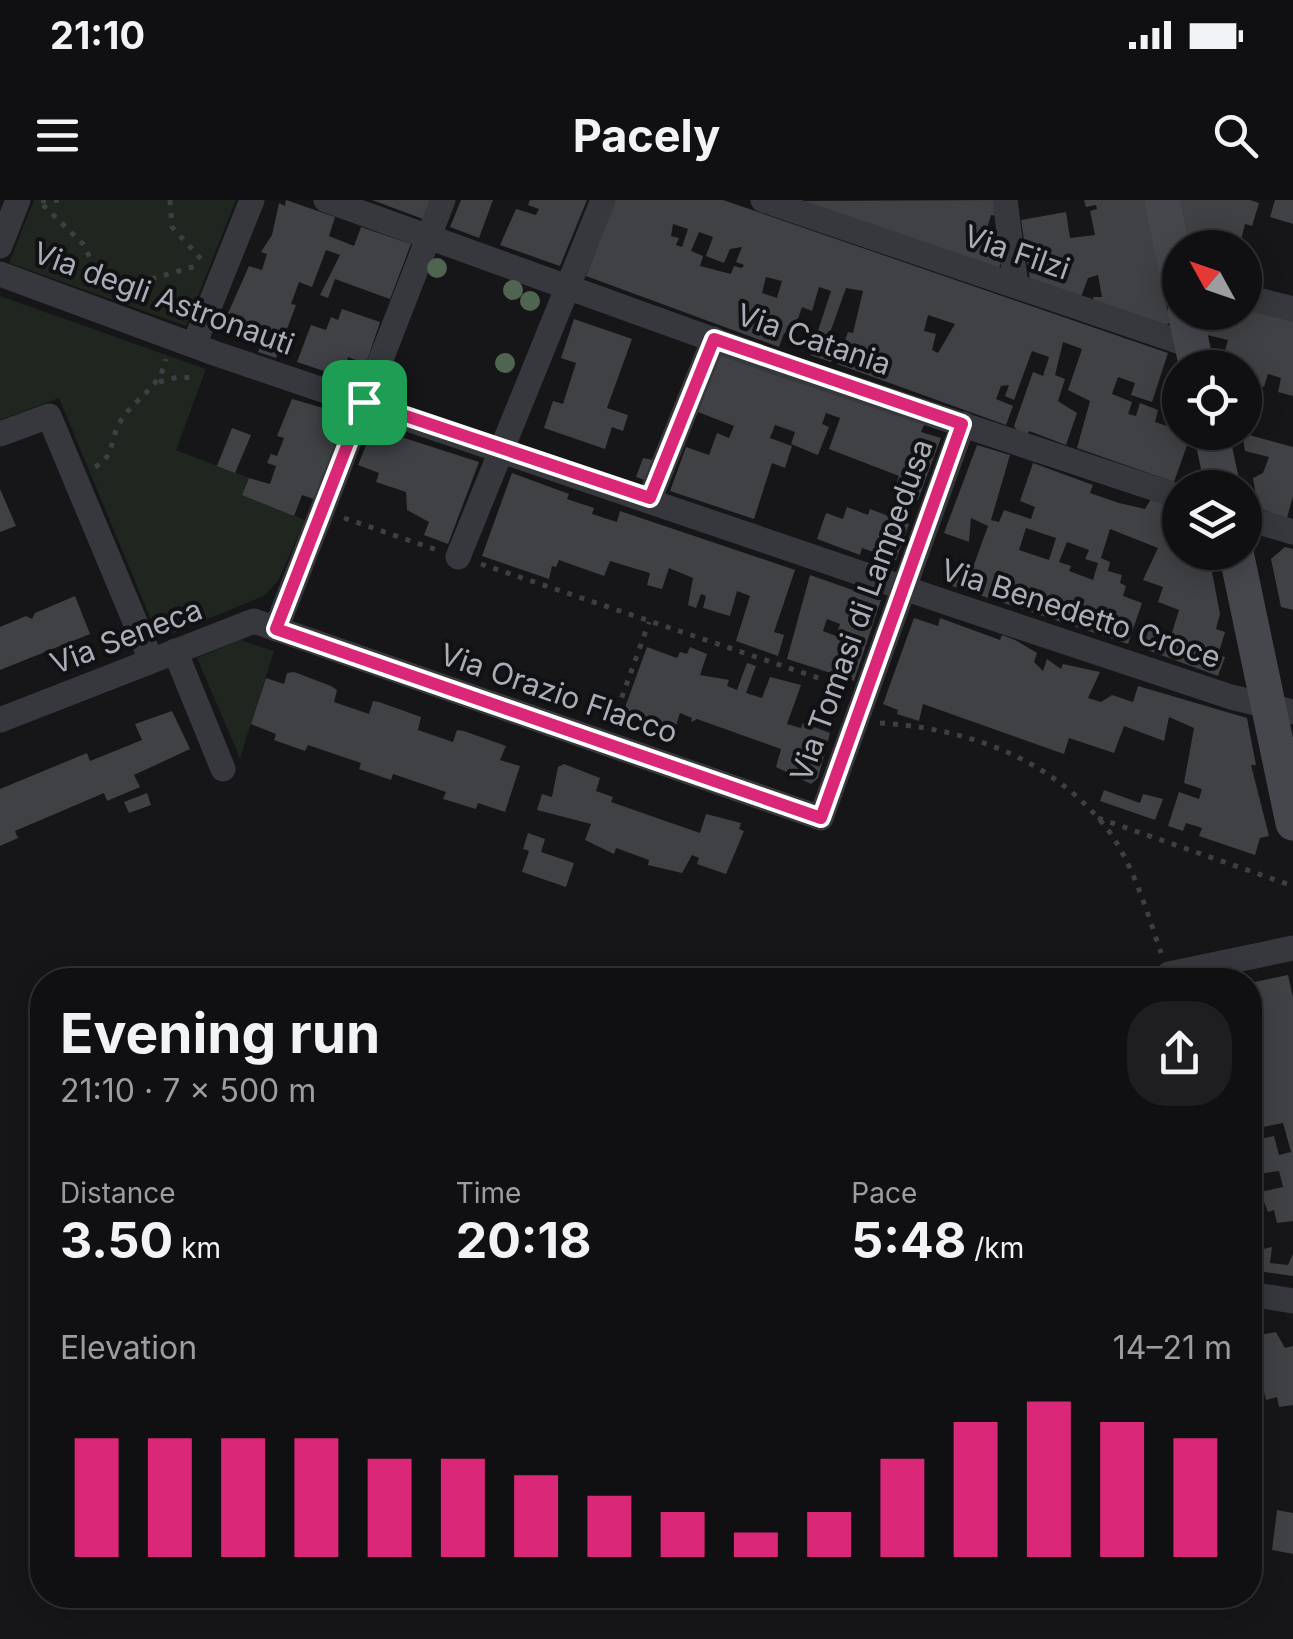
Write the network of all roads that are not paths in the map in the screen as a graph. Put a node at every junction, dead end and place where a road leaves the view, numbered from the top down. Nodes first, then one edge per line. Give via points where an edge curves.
1 (30, 200) edge
2 (252, 200) edge
3 (326, 200) edge
4 (444, 200) edge
5 (604, 200) edge
6 (763, 200) edge
7 (1005, 200) edge
8 (1162, 200) edge
9 (1169, 230) edge
10 (430, 234) junction
11 (0, 246) edge
12 (0, 274) edge
13 (569, 285) junction
14 (1016, 286) junction
15 (1262, 301) edge
16 (1293, 309) edge
17 (714, 339) junction
18 (1192, 342) edge
19 (194, 345) junction
20 (364, 402) junction
21 (962, 424) junction
22 (0, 434) edge
23 (500, 450) junction
24 (1162, 491) edge
25 (650, 498) junction
26 (1262, 523) edge
27 (1293, 532) edge
28 (458, 556) road end
29 (1241, 570) edge
30 (902, 587) junction
31 (276, 629) junction
32 (163, 656) junction
33 (1281, 708) edge
34 (0, 720) edge
35 (224, 770) dead end
36 (1291, 798) edge
37 (821, 818) joint
38 (1293, 948) edge
39 (1208, 968) edge
40 (1262, 1296) edge
41 (1293, 1301) edge

1 - 11 street
2 - 19 street
3 - 10 street, Via Catania
4 - 10 street
5 - 13 street
6 - 14 street, Via Filzi
7 - 14 street
8 - 9 street
10 - 13 street, Via Catania
10 - 20 street
12 - 19 street, Via degli Astronauti
13 - 17 street, Via Catania
13 - 23 street
14 - 18 street, Via Filzi
15 - 16 street
17 - 21 street, Via Catania
17 - 25 street
19 - 20 street, Via degli Astronauti
20 - 23 street, Via Benedetto Croce
20 - 31 street
21 - 24 street, Via Catania
21 - 30 street, Via Tomasi di Lampedusa
22 - 32 street via 49,416
23 - 25 street, Via Benedetto Croce
23 - 28 street
25 - 30 street, Via Benedetto Croce
26 - 27 street
29 - 33 street
30 - 33 street, Via Benedetto Croce
30 - 37 street, Via Tomasi di Lampedusa
31 - 32 street, Via Seneca via 254,621
31 - 37 street, Via Orazio Flacco
32 - 34 street, Via Seneca
32 - 35 street
33 - 36 street
38 - 39 street
40 - 41 street

